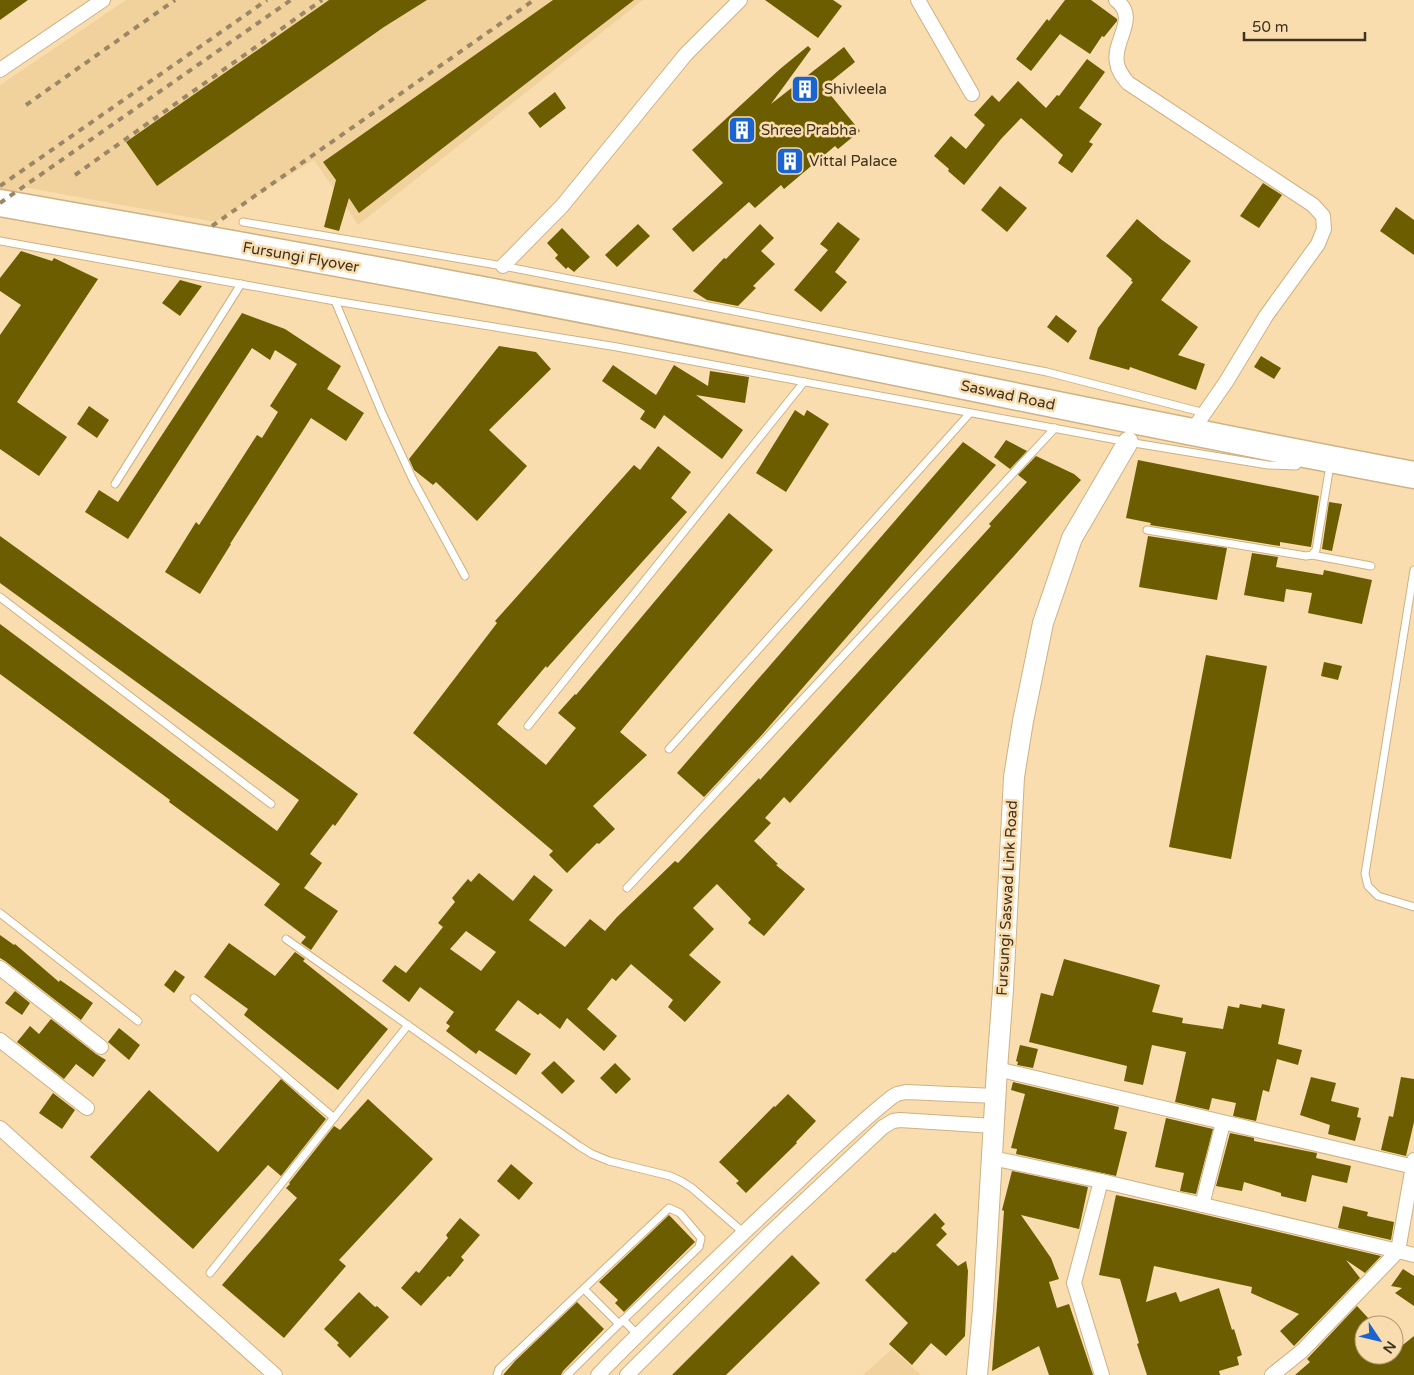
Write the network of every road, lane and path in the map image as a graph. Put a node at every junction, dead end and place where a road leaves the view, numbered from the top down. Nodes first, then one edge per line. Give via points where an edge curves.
1 (103, 0) edge
2 (740, 0) edge
3 (918, 0) edge
4 (1116, 0) edge
5 (0, 70) edge
6 (972, 94) dead end
7 (0, 203) edge
8 (243, 222) dead end
9 (0, 241) edge
10 (503, 266) junction
11 (241, 284) junction
12 (335, 300) junction
13 (602, 314) joint
14 (804, 382) junction
15 (970, 412) junction
16 (1199, 422) junction
17 (1055, 428) junction
18 (1128, 442) junction
19 (1318, 457) junction
20 (1414, 475) edge
21 (115, 484) dead end
22 (1147, 530) dead end
23 (1312, 554) junction
24 (1371, 566) dead end
25 (1414, 570) edge
26 (465, 576) dead end
27 (0, 597) edge
28 (528, 726) dead end
29 (669, 749) dead end
30 (272, 804) dead end
31 (627, 888) dead end
32 (1414, 907) edge
33 (0, 913) edge
34 (286, 939) dead end
35 (0, 968) edge
36 (194, 998) dead end
37 (138, 1021) dead end
38 (408, 1025) junction
39 (0, 1040) edge
40 (101, 1047) dead end
41 (997, 1068) junction
42 (995, 1096) junction
43 (87, 1108) dead end
44 (334, 1118) junction
45 (1223, 1123) junction
46 (994, 1126) junction
47 (0, 1128) edge
48 (992, 1158) junction
49 (1413, 1165) edge
50 (1101, 1181) junction
51 (1202, 1205) junction
52 (744, 1233) junction
53 (1398, 1251) junction
54 (1414, 1255) edge
55 (210, 1273) dead end
56 (584, 1289) junction
57 (621, 1322) junction
58 (638, 1336) junction
59 (275, 1375) edge
60 (497, 1375) edge
61 (567, 1375) edge
62 (598, 1375) edge
63 (627, 1375) edge
64 (977, 1375) edge
65 (1102, 1375) edge
66 (1272, 1375) edge

1 - 5 street
2 - 10 street via 686,54 562,206
3 - 6 street
4 - 16 street via 1126,13 1126,23 1116,61 1128,83 1313,205 1323,216 1324,229 1318,244 1266,316
7 - 13 highway, Fursungi Flyover
8 - 10 lane
9 - 11 lane
10 - 16 lane via 1047,372
11 - 12 lane
11 - 21 lane
12 - 14 lane
12 - 26 lane via 393,438
13 - 16 highway, Saswad Road
14 - 15 lane
14 - 28 lane
15 - 17 lane
15 - 29 lane
16 - 19 highway, Saswad Road
17 - 18 lane
17 - 31 lane
18 - 19 lane via 1268,465 1296,466
18 - 41 street, Fursungi Saswad Link Road via 1072,538 1043,623 1022,721 1014,777
19 - 20 highway, Saswad Road
19 - 23 lane via 1316,550
22 - 23 lane via 1306,556
23 - 24 lane
25 - 32 lane via 1365,874 1368,886 1378,896
27 - 30 lane
33 - 37 lane
34 - 38 lane
35 - 40 street
36 - 44 lane
38 - 44 lane
38 - 52 lane via 579,1146 608,1161 681,1181
39 - 43 street
41 - 42 street, Fursungi Saswad Link Road
41 - 45 street
42 - 46 street, Fursungi Saswad Link Road
42 - 52 street via 897,1094 854,1129
44 - 55 lane
45 - 49 street
45 - 51 street
46 - 48 street, Fursungi Saswad Link Road
46 - 63 street via 900,1120 883,1127 771,1232
47 - 59 street
48 - 50 street
48 - 64 street, Fursungi Saswad Link Road
49 - 53 street
50 - 51 street
50 - 65 street via 1074,1283
51 - 53 street
52 - 58 street
53 - 54 street
53 - 66 street via 1302,1351
56 - 57 lane
56 - 57 lane via 669,1208 680,1213 701,1238 700,1246
56 - 60 lane via 499,1369
57 - 58 lane
57 - 61 lane
58 - 62 street

